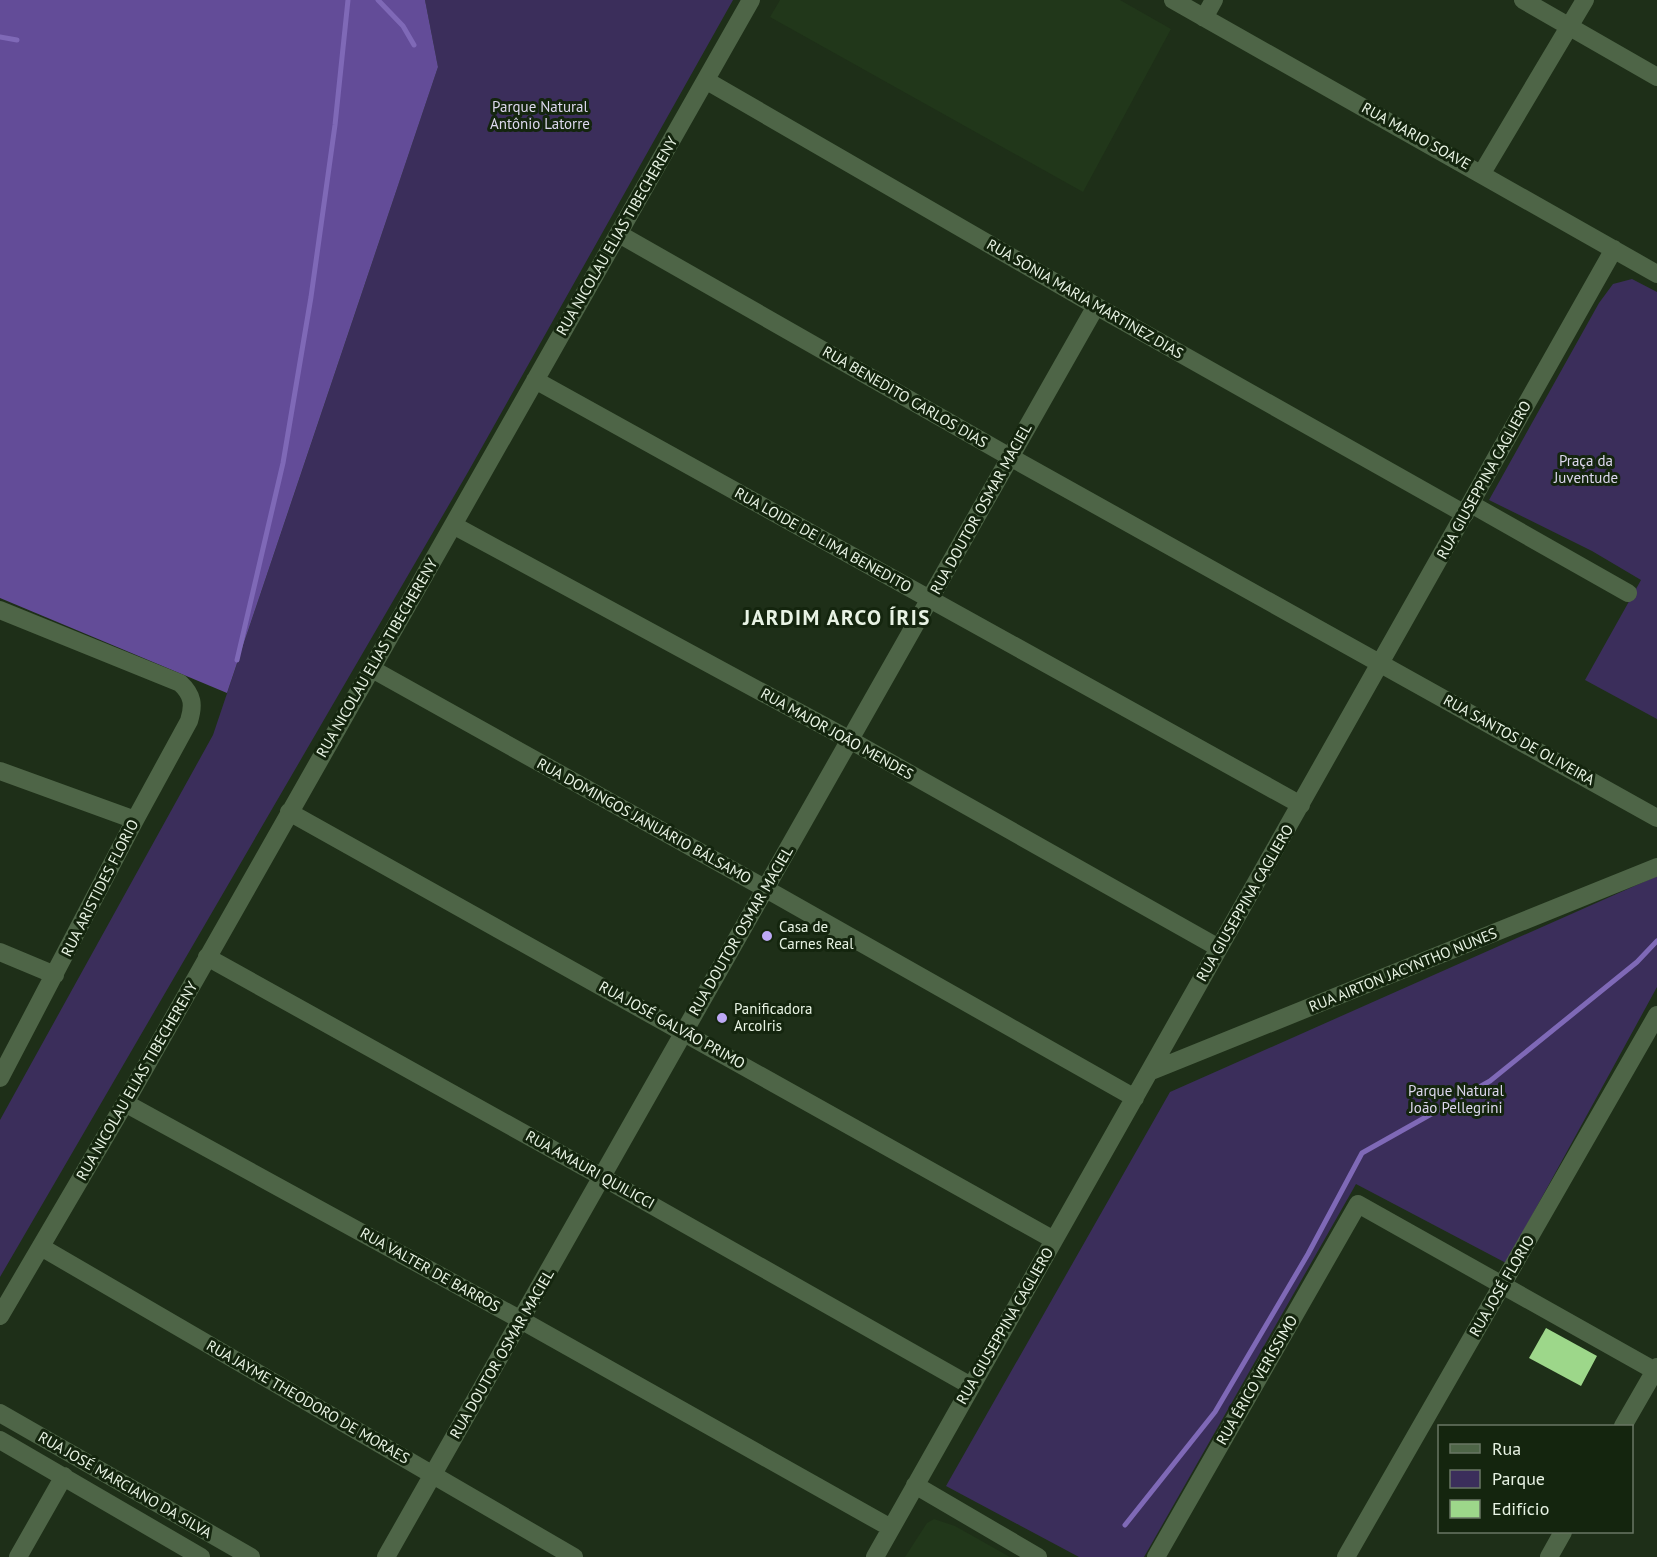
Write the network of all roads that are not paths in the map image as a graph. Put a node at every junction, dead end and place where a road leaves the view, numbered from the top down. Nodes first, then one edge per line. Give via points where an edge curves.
1 (751, 0) edge
2 (1173, 0) edge
3 (1215, 0) edge
4 (1523, 0) edge
5 (1585, 0) edge
6 (1204, 18) junction
7 (1570, 26) junction
8 (1657, 77) edge
9 (707, 81) junction
10 (1482, 173) junction
11 (619, 234) junction
12 (1614, 249) junction
13 (1657, 274) edge
14 (1096, 306) junction
15 (535, 380) junction
16 (1010, 457) junction
17 (1468, 509) junction
18 (453, 525) junction
19 (1628, 592) dead end
20 (930, 599) junction
21 (0, 610) edge
22 (1380, 662) junction
23 (372, 669) junction
24 (850, 740) junction
25 (0, 771) edge
26 (1300, 805) junction
27 (289, 812) junction
28 (1657, 818) edge
29 (135, 820) junction
30 (1657, 867) edge
31 (766, 889) junction
32 (1219, 948) junction
33 (0, 952) edge
34 (207, 957) junction
35 (55, 975) junction
36 (1657, 1015) edge
37 (685, 1032) junction
38 (1149, 1072) junction
39 (0, 1078) edge
40 (1135, 1098) junction
41 (125, 1104) junction
42 (602, 1177) junction
43 (1054, 1240) junction
44 (41, 1246) junction
45 (1503, 1285) junction
46 (0, 1316) edge
47 (521, 1320) junction
48 (1656, 1370) edge
49 (971, 1386) junction
50 (0, 1413) edge
51 (1624, 1425) edge
52 (0, 1440) edge
53 (433, 1474) junction
54 (64, 1476) junction
55 (915, 1485) junction
56 (891, 1528) junction
57 (1562, 1533) edge
58 (18, 1557) edge
59 (201, 1557) edge
60 (251, 1557) edge
61 (386, 1557) edge
62 (574, 1557) edge
63 (875, 1557) edge
64 (1038, 1557) edge
65 (1156, 1557) edge
66 (1346, 1557) edge
67 (1549, 1557) edge

1 - 9 street, RUA NICOLAU ELIAS TIBECHERENY
2 - 6 street, RUA MARIO SOAVE
3 - 6 street
4 - 7 street
5 - 7 street
6 - 10 street, RUA MARIO SOAVE
7 - 8 street
7 - 10 street
9 - 11 street, RUA NICOLAU ELIAS TIBECHERENY
9 - 14 street, RUA SONIA MARIA MARTINEZ DIAS
10 - 12 street, RUA MARIO SOAVE
11 - 15 street, RUA NICOLAU ELIAS TIBECHERENY
11 - 16 street, RUA BENEDITO CARLOS DIAS
12 - 13 street, RUA MARIO SOAVE
12 - 17 street, RUA GIUSEPPINA CAGLIERO
14 - 16 street, RUA DOUTOR OSMAR MACIEL
14 - 17 street, RUA SONIA MARIA MARTINEZ DIAS
15 - 18 street, RUA NICOLAU ELIAS TIBECHERENY
15 - 20 street, RUA LOIDE DE LIMA BENEDITO
16 - 20 street, RUA DOUTOR OSMAR MACIEL
16 - 22 street, RUA BENEDITO CARLOS DIAS
17 - 19 street, RUA SONIA MARIA MARTINEZ DIAS
17 - 22 street, RUA GIUSEPPINA CAGLIERO
18 - 23 street, RUA NICOLAU ELIAS TIBECHERENY
18 - 24 street, RUA MAJOR JOÃO MENDES
20 - 24 street, RUA DOUTOR OSMAR MACIEL
20 - 26 street, RUA LOIDE DE LIMA BENEDITO
21 - 29 street, RUA ARISTIDES FLORIO via 180,683 192,696 189,721
22 - 26 street, RUA GIUSEPPINA CAGLIERO
22 - 28 street, RUA SANTOS DE OLIVEIRA
23 - 27 street, RUA NICOLAU ELIAS TIBECHERENY
23 - 31 street, RUA DOMINGOS JANUÁRIO BÁLSAMO
24 - 31 street, RUA DOUTOR OSMAR MACIEL
24 - 32 street, RUA MAJOR JOÃO MENDES
25 - 29 street
26 - 32 street, RUA GIUSEPPINA CAGLIERO
27 - 34 street, RUA NICOLAU ELIAS TIBECHERENY
27 - 37 street, RUA JOSÉ GALVÃO PRIMO
29 - 35 street, RUA ARISTIDES FLORIO
30 - 38 street, RUA AIRTON JACYNTHO NUNES
31 - 37 street, RUA DOUTOR OSMAR MACIEL
31 - 40 street, RUA DOMINGOS JANUÁRIO BÁLSAMO
32 - 38 street, RUA GIUSEPPINA CAGLIERO
33 - 35 street
34 - 41 street, RUA NICOLAU ELIAS TIBECHERENY
34 - 42 street, RUA AMAURI QUILICCI
35 - 39 street, RUA ARISTIDES FLORIO
36 - 45 street, RUA JOSÉ FLORIO
37 - 42 street, RUA DOUTOR OSMAR MACIEL
37 - 43 street, RUA JOSÉ GALVÃO PRIMO
38 - 40 street, RUA GIUSEPPINA CAGLIERO
40 - 43 street, RUA GIUSEPPINA CAGLIERO
41 - 44 street, RUA NICOLAU ELIAS TIBECHERENY
41 - 47 street, RUA VALTER DE BARROS
42 - 47 street, RUA DOUTOR OSMAR MACIEL
42 - 49 street, RUA AMAURI QUILICCI
43 - 49 street, RUA GIUSEPPINA CAGLIERO
44 - 46 street, RUA NICOLAU ELIAS TIBECHERENY
44 - 53 street, RUA JAYME THEODORO DE MORAES
45 - 48 street
45 - 65 street, RUA ÉRICO VERÍSSIMO via 1358,1204
45 - 66 street, RUA JOSÉ FLORIO
47 - 53 street, RUA DOUTOR OSMAR MACIEL
47 - 56 street, RUA VALTER DE BARROS
48 - 51 street
49 - 55 street, RUA GIUSEPPINA CAGLIERO
50 - 60 street, RUA JOSÉ MARCIANO DA SILVA
52 - 54 street, RUA JOSÉ MARCIANO DA SILVA
53 - 61 street, RUA DOUTOR OSMAR MACIEL
53 - 62 street, RUA JAYME THEODORO DE MORAES
54 - 58 street
54 - 59 street, RUA JOSÉ MARCIANO DA SILVA
55 - 56 street, RUA GIUSEPPINA CAGLIERO
55 - 64 street
56 - 63 street, RUA GIUSEPPINA CAGLIERO
57 - 67 street

